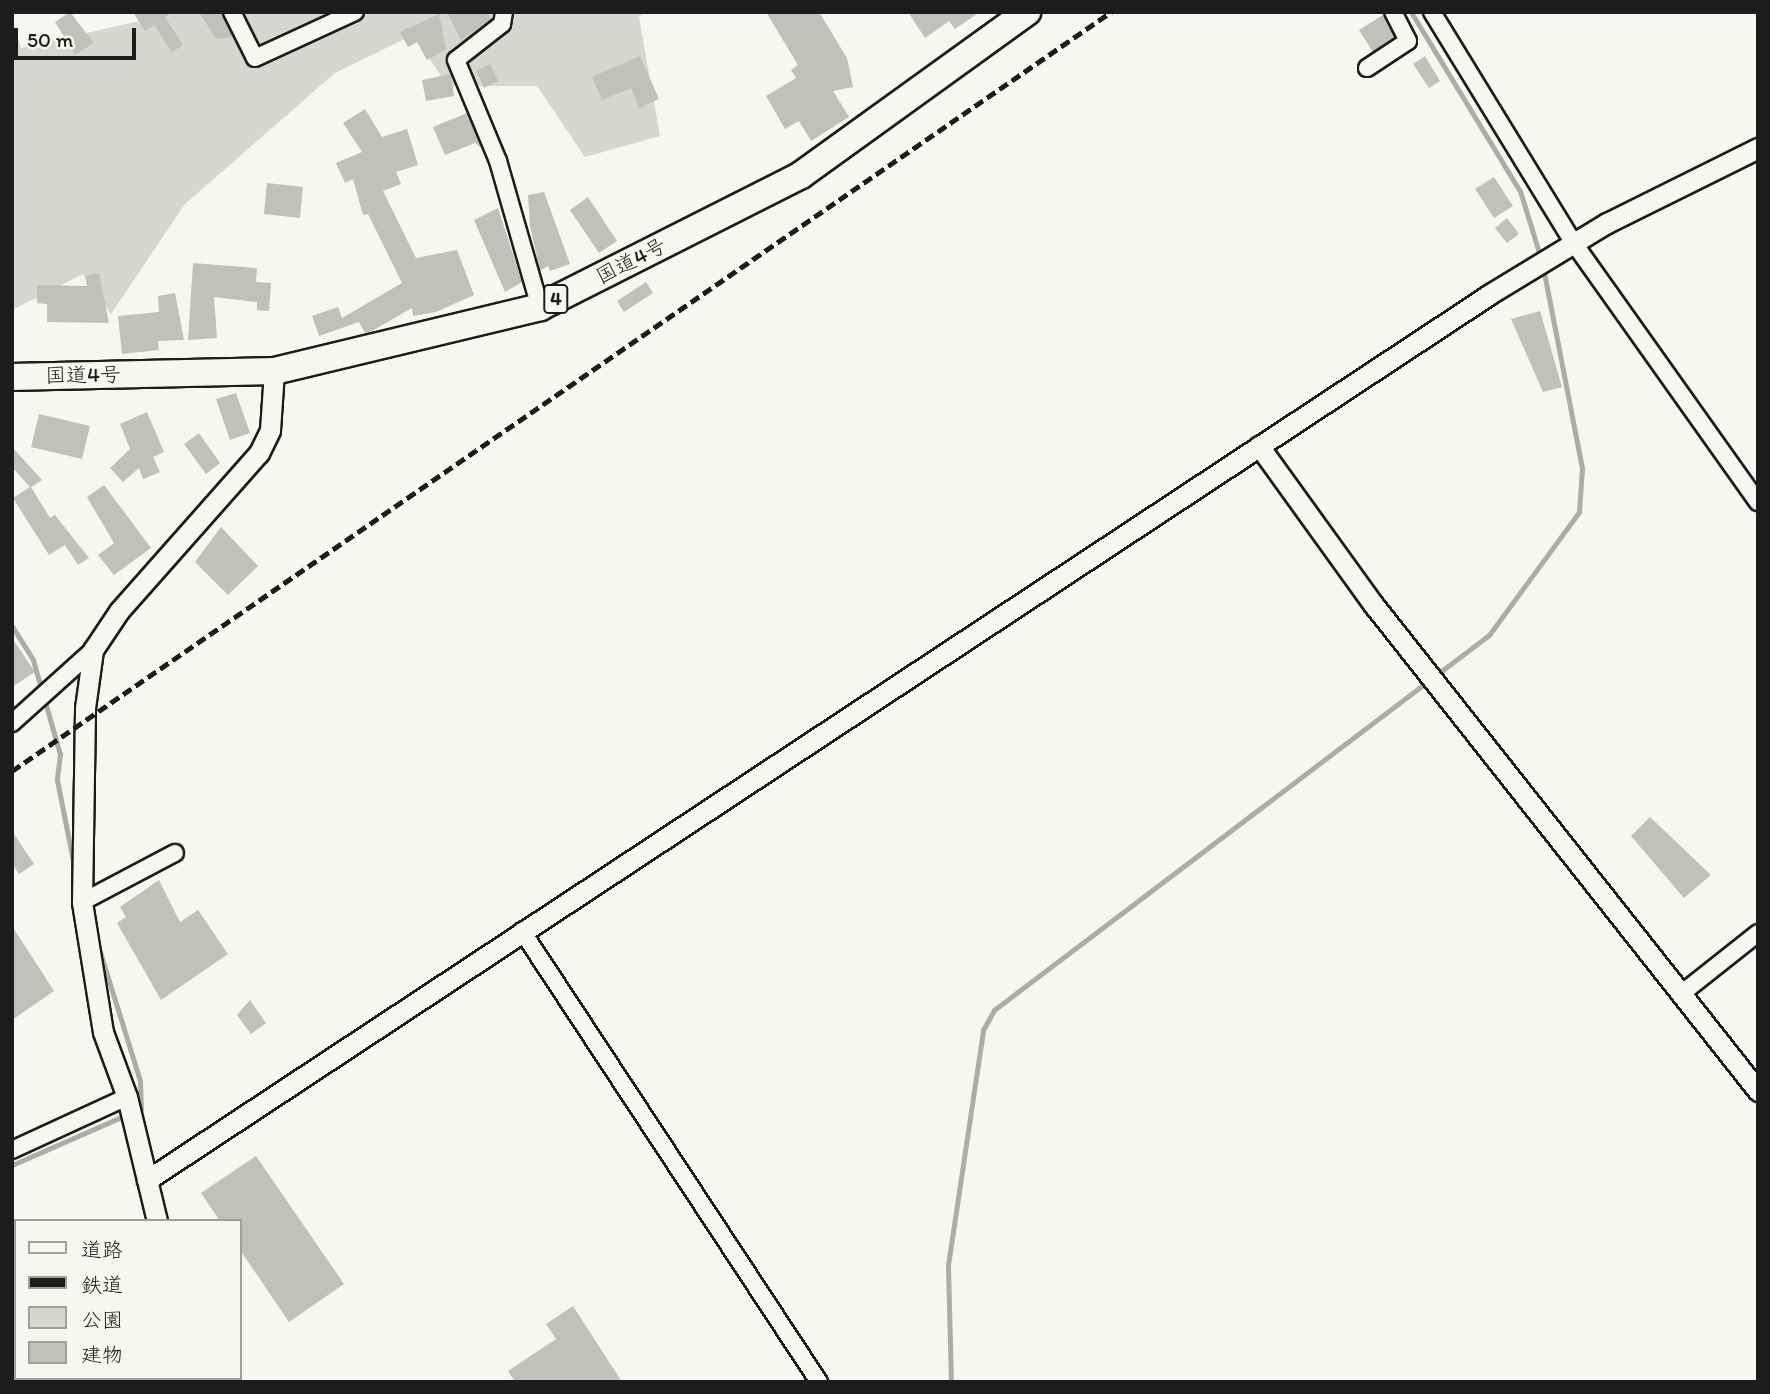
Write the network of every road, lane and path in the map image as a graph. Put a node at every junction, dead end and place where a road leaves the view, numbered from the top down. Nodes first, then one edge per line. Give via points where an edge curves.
1 (232, 12) edge
2 (355, 12) edge
3 (504, 12) edge
4 (1027, 12) edge
5 (1393, 12) edge
6 (1432, 12) edge
7 (1367, 68) dead end
8 (1758, 148) edge
9 (1573, 242) junction
10 (540, 307) junction
11 (274, 371) junction
12 (12, 377) edge
13 (1259, 446) junction
14 (1758, 502) edge
15 (93, 650) junction
16 (12, 723) edge
17 (175, 853) dead end
18 (82, 902) junction
19 (522, 931) junction
20 (1758, 933) edge
21 (1681, 994) junction
22 (1758, 1091) edge
23 (127, 1097) junction
24 (12, 1150) edge
25 (147, 1180) junction
26 (157, 1219) edge
27 (819, 1382) edge

1 - 2 street via 255,58
3 - 10 street via 502,24 456,60 498,161
4 - 10 highway, 国道4号 / 4 via 801,175
5 - 7 street via 1408,41
6 - 9 street
8 - 9 street
9 - 13 street
9 - 14 street
10 - 11 highway, 国道4号 / 4
11 - 12 highway, 国道4号 / 4
11 - 15 street via 275,404 259,453 119,611
13 - 19 street
13 - 21 street via 1373,604
15 - 16 street
15 - 18 street via 85,708
17 - 18 street
18 - 23 street via 103,1032
19 - 25 street
19 - 27 street
20 - 21 street
21 - 22 street
23 - 24 street
23 - 25 street
25 - 26 street

